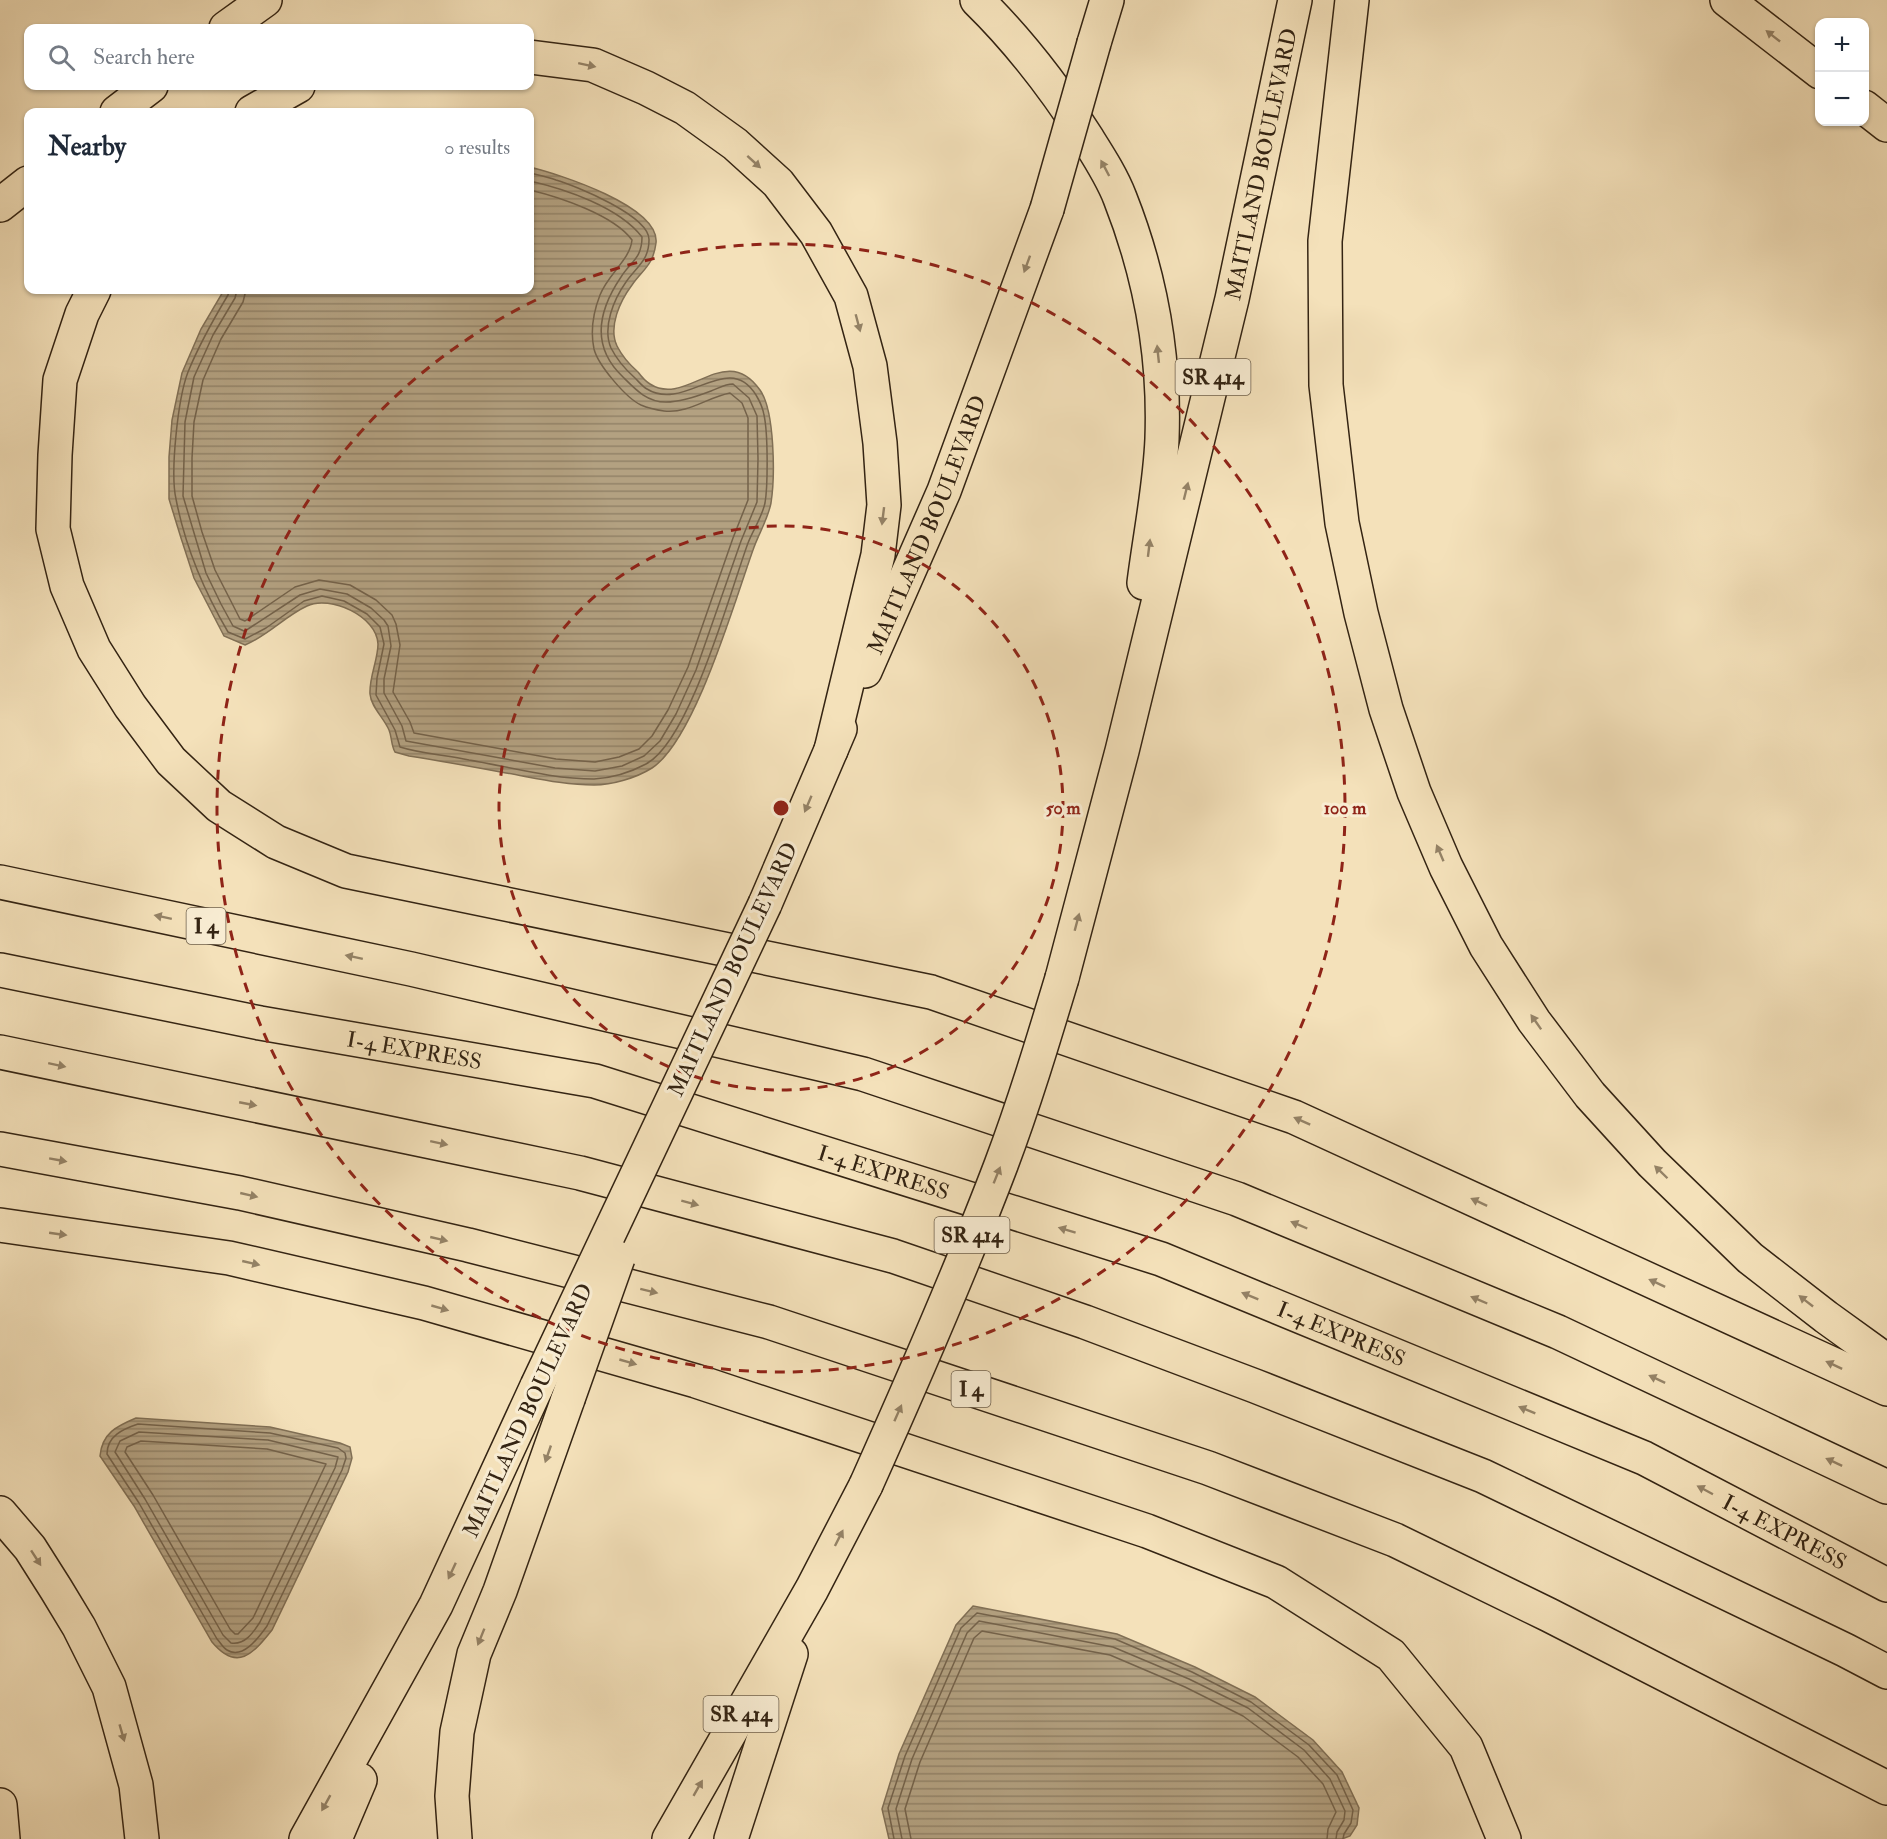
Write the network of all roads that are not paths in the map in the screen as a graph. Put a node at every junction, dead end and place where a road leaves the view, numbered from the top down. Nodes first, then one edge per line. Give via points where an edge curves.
1 (244, 0) edge
2 (265, 0) edge
3 (977, 0) edge
4 (1107, 0) edge
5 (1295, 0) edge
6 (1352, 0) edge
7 (1727, 0) edge
8 (220, 24) edge
9 (232, 24) edge
10 (534, 58) edge
11 (1815, 68) edge
12 (146, 90) edge
13 (291, 90) edge
14 (122, 108) edge
15 (259, 108) edge
16 (1869, 111) edge
17 (1887, 125) edge
18 (24, 186) edge
19 (0, 205) edge
20 (92, 294) edge
21 (831, 750) junction
22 (1122, 752) junction
23 (0, 882) edge
24 (0, 970) edge
25 (0, 1052) edge
26 (685, 1070) junction
27 (0, 1149) edge
28 (0, 1225) edge
29 (1887, 1361) edge
30 (1887, 1389) edge
31 (1887, 1487) edge
32 (0, 1513) edge
33 (1887, 1585) edge
34 (812, 1590) junction
35 (436, 1605) junction
36 (1887, 1672) edge
37 (1887, 1788) edge
38 (0, 1805) edge
39 (3, 1839) edge
40 (142, 1839) edge
41 (306, 1839) edge
42 (335, 1839) edge
43 (455, 1839) edge
44 (669, 1839) edge
45 (731, 1839) edge
46 (1504, 1839) edge

1 - 8 highway
2 - 9 highway
22 -> 3 highway via 1162,439 1155,322 1143,263 1119,196 1100,159 1038,66
4 -> 21 highway, MAITLAND BOULEVARD, bridge via 1047,209 944,490
22 -> 5 highway, MAITLAND BOULEVARD / SR 414 via 1232,299
29 -> 6 highway via 1750,1258 1652,1163 1590,1095 1534,1021 1486,946 1414,792 1386,709 1361,613 1342,524 1326,385 1325,241
11 -> 7 highway
10 -> 21 highway via 593,65 685,108 735,144 778,183 816,233 851,297 870,366 884,506 878,555
12 - 14 highway
13 - 15 highway
16 - 17 highway
18 - 19 highway
30 -> 20 highway via 1294,1117 931,992 346,872 276,842 219,806 171,761 94,649 66,586 53,529 60,380
21 -> 26 highway, MAITLAND BOULEVARD, bridge via 765,904
34 -> 22 highway, MAITLAND BOULEVARD / SR 414, bridge via 866,1485 918,1369 1001,1165 1062,978
31 -> 23 highway, I 4 via 1558,1332 1237,1199 863,1074 411,969
33 -> 24 highway, I-4 EXPRESS via 1644,1458 1161,1259 595,1081 260,1023
25 -> 36 highway via 580,1173 893,1256 1127,1338 1483,1476
26 -> 35 highway, MAITLAND BOULEVARD, bridge
26 -> 43 highway, bridge via 500,1591 474,1654 457,1732 452,1796
27 -> 37 highway, I 4 via 240,1193 468,1245 769,1322 1208,1468 1395,1540
28 -> 46 highway via 229,1258 435,1306 696,1381 1147,1531 1276,1582 1391,1655 1466,1747
32 -> 40 highway via 30,1548 56,1589 109,1688 136,1785
44 -> 34 highway, MAITLAND BOULEVARD / SR 414
34 - 45 highway
35 -> 41 highway, MAITLAND BOULEVARD
35 - 42 highway
38 - 39 highway

